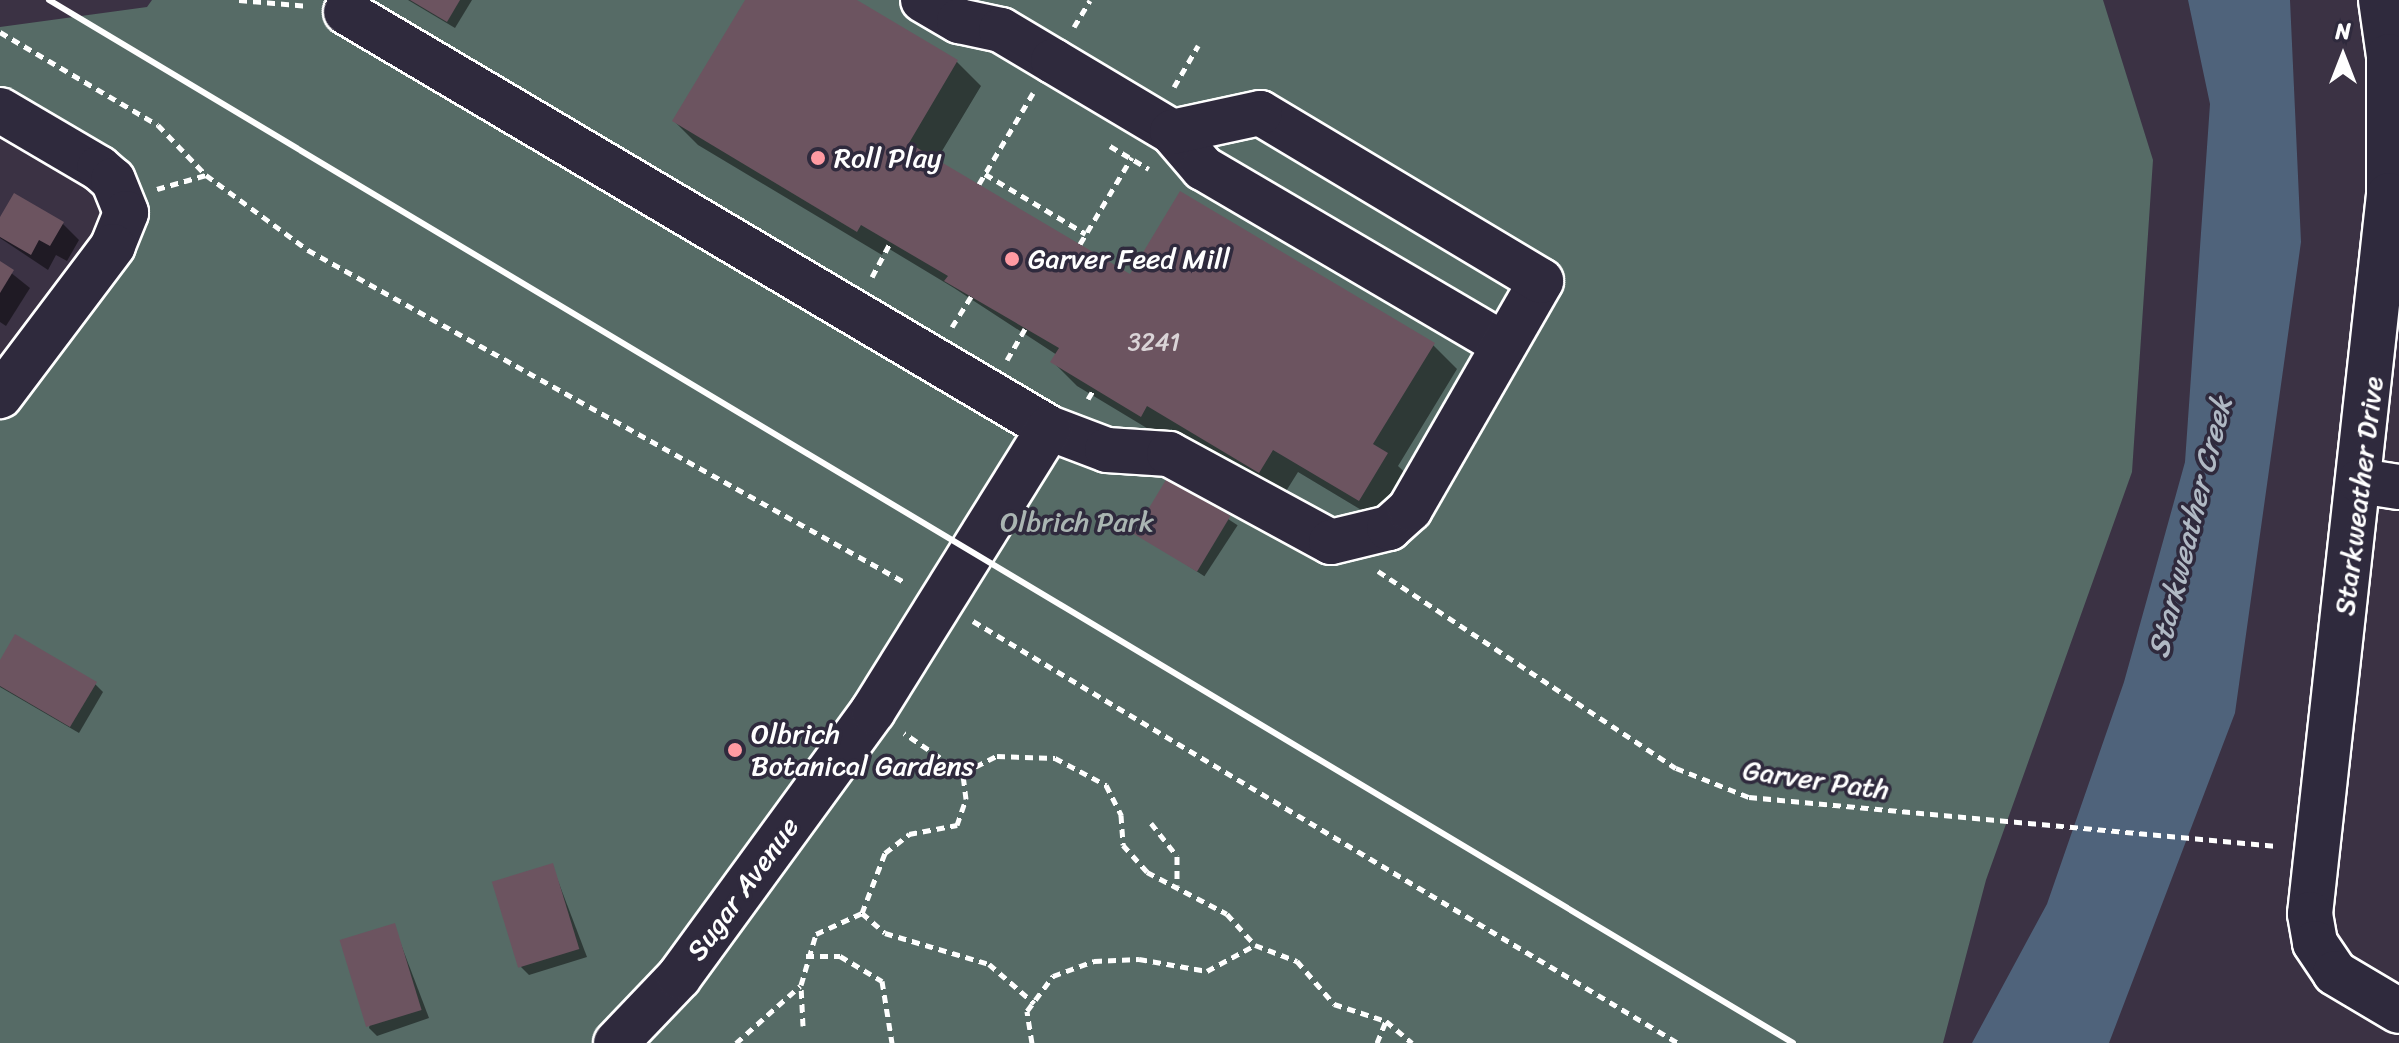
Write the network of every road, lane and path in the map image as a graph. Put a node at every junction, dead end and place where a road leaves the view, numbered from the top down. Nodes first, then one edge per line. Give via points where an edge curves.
1 (239, 0) edge
2 (923, 0) edge
3 (2381, 0) edge
4 (346, 12) joint
5 (997, 15) edge
6 (0, 32) edge
7 (2394, 55) edge
8 (0, 110) edge
9 (1172, 132) junction
10 (985, 174) dead end
11 (206, 175) junction
12 (124, 199) junction
13 (1086, 234) dead end
14 (1501, 343) junction
15 (0, 396) edge
16 (1049, 428) junction
17 (2379, 484) edge
18 (1331, 542) junction
19 (941, 602) junction
20 (881, 699) junction
21 (963, 773) junction
22 (1151, 823) dead end
23 (2318, 850) junction
24 (1177, 885) junction
25 (862, 913) junction
26 (1255, 945) junction
27 (806, 956) junction
28 (801, 985) junction
29 (1034, 1003) junction
30 (2399, 1011) edge
31 (1386, 1021) junction
32 (803, 1026) dead end
33 (639, 1035) edge
34 (736, 1043) edge
35 (892, 1043) edge
36 (1032, 1043) edge
37 (1377, 1043) edge
38 (1412, 1043) edge
39 (1678, 1043) edge

1 - 4 path
2 - 5 street via 959,21
3 - 7 street, Starkweather Drive
4 - 16 street
5 - 9 street
6 - 11 path via 158,125
7 - 17 street, Starkweather Drive
8 - 12 street via 99,168
9 - 14 street via 1203,168
9 - 14 street via 1260,113 1541,281
10 - 13 path
11 - 12 path
11 - 19 path via 308,250
12 - 15 street via 126,213 113,246
14 - 18 street via 1410,509 1389,528
16 - 18 street via 1107,450 1169,454
16 - 19 street, Sugar Avenue
17 - 23 street, Starkweather Drive
18 - 23 path, Garver Path via 1676,768 1749,797
19 - 20 street, Sugar Avenue
19 - 39 path
20 - 21 path
20 - 33 street, Sugar Avenue
21 - 24 path via 997,756 1055,758 1106,785 1121,815 1123,845 1147,872
21 - 25 path via 966,799 957,825 909,834 885,853
22 - 24 path via 1177,856
23 - 30 street, Starkweather Drive via 2310,914 2315,943 2335,973
24 - 26 path via 1227,914
25 - 27 path via 816,934
25 - 29 path via 885,933 989,964
26 - 29 path via 1207,971 1139,959 1094,961 1053,976
26 - 31 path via 1297,961 1334,1004
27 - 28 path
27 - 35 path via 840,956 882,981
28 - 32 path
28 - 34 path
29 - 36 path via 1027,1011
31 - 37 path
31 - 38 path

